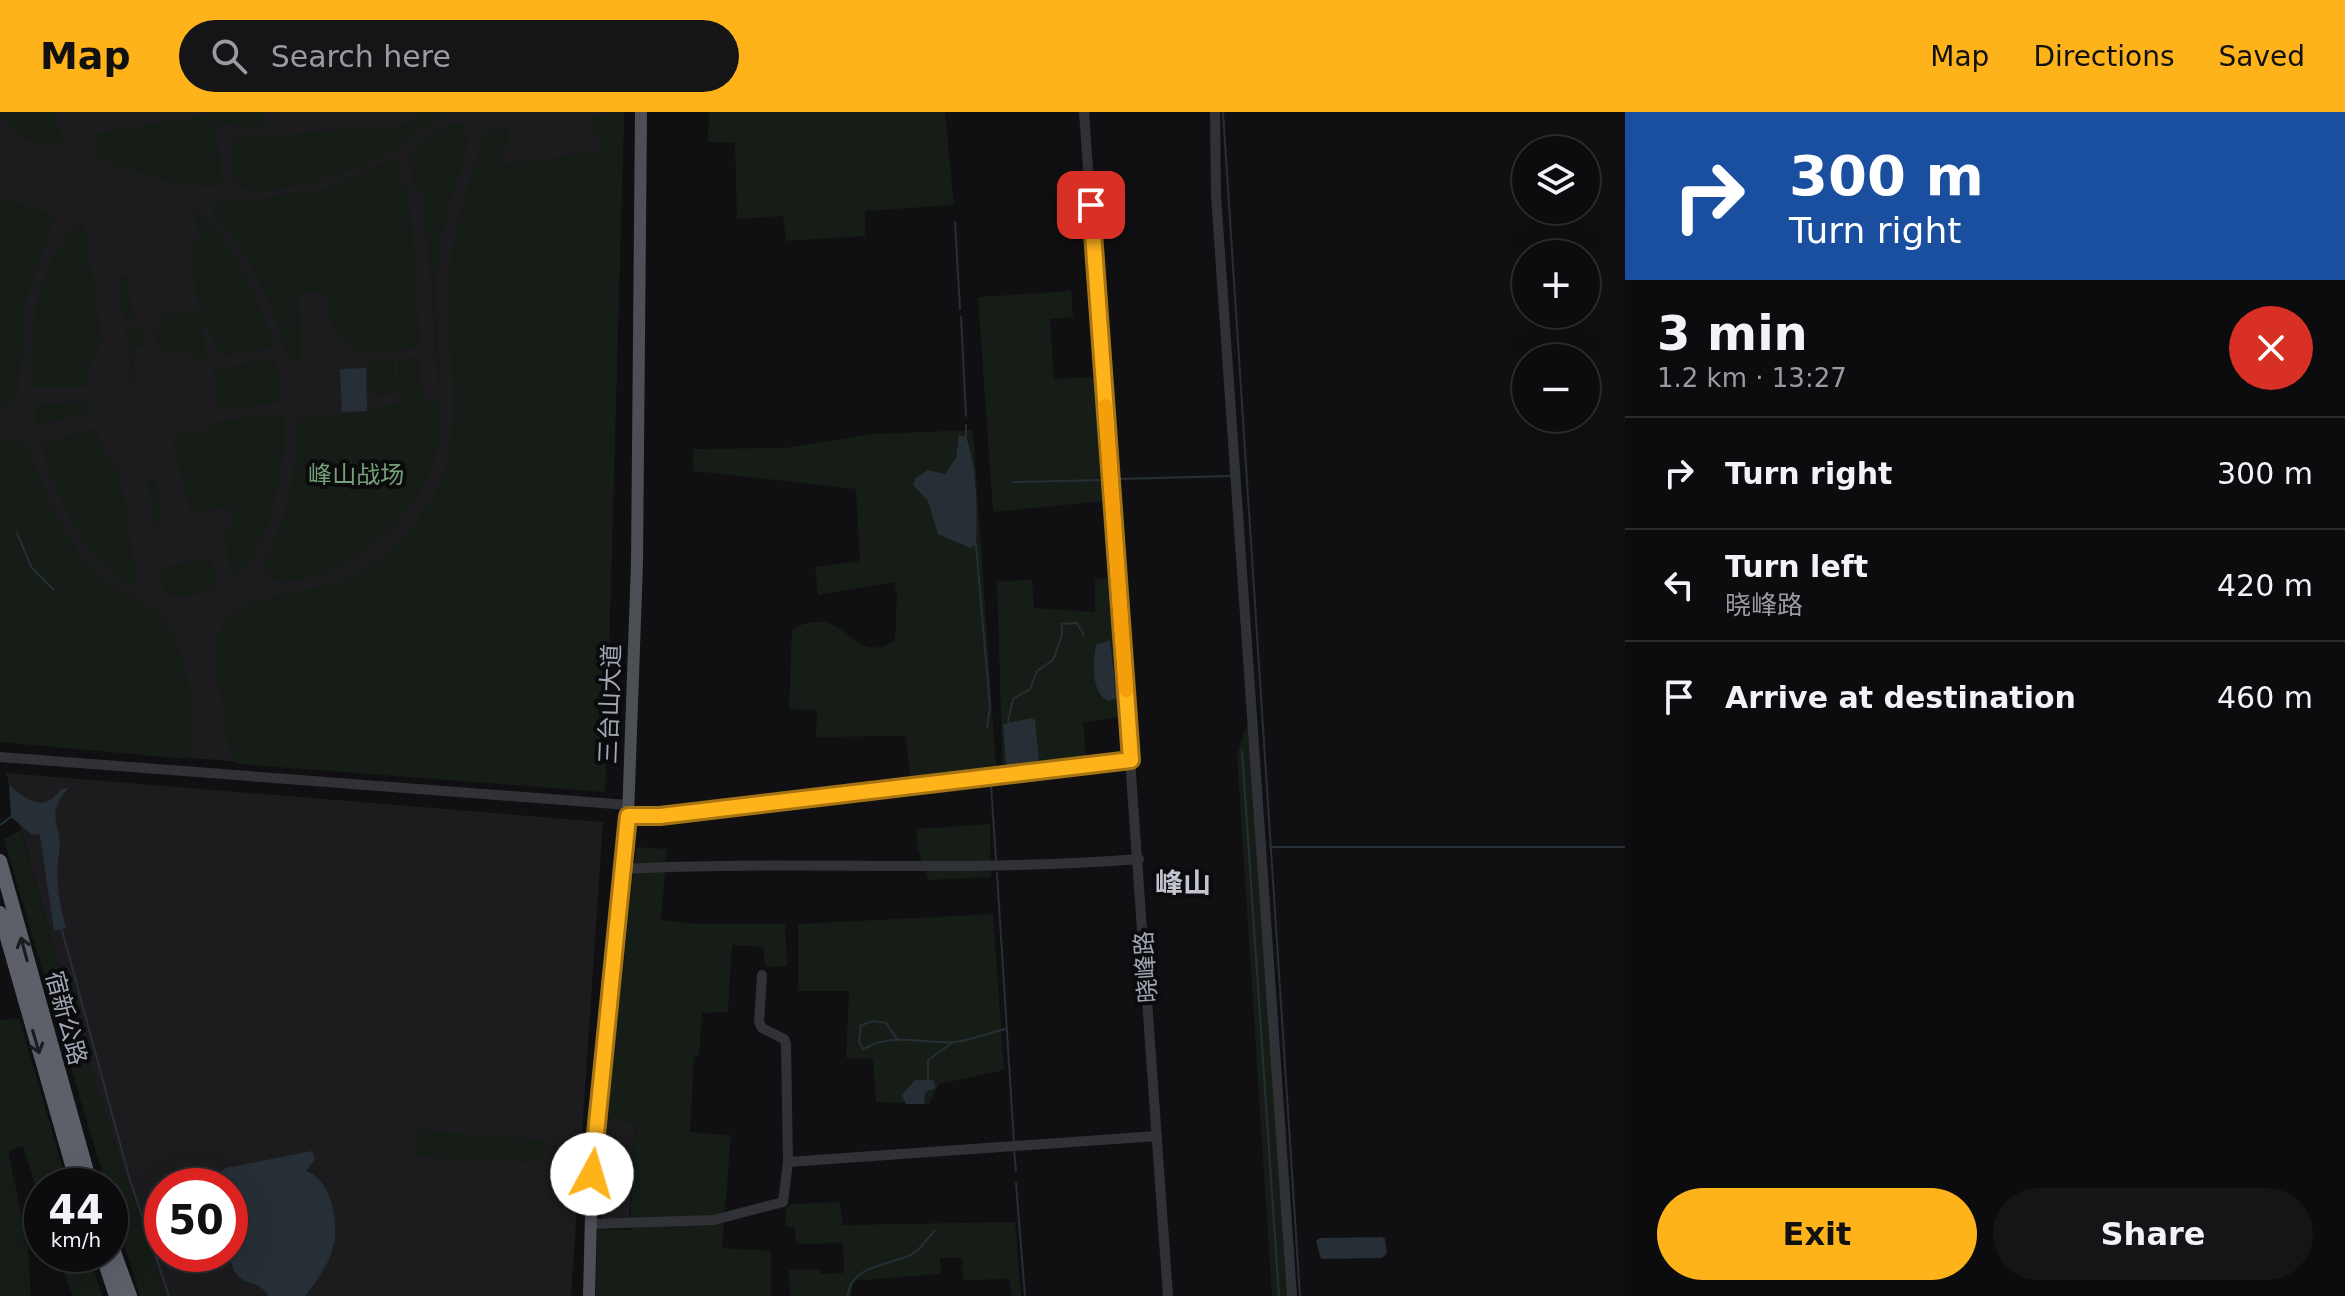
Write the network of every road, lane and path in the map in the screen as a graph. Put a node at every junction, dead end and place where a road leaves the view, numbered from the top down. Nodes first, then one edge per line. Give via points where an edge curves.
1 (641, 112) edge
2 (1084, 112) edge
3 (1215, 112) edge
4 (0, 757) edge
5 (1131, 760) junction
6 (628, 811) junction
7 (1139, 859) junction
8 (0, 861) edge
9 (624, 869) junction
10 (0, 913) edge
11 (762, 975) dead end
12 (1157, 1136) junction
13 (788, 1162) junction
14 (73, 1168) edge
15 (86, 1168) edge
16 (590, 1224) junction
17 (108, 1272) edge
18 (121, 1272) edge
19 (116, 1296) edge
20 (130, 1296) edge
21 (589, 1296) edge
22 (1168, 1296) edge
23 (1292, 1296) edge

1 - 6 main road, 三台山大道 via 637,563
2 - 5 street, 晓峰路
3 - 23 street via 1216,195
4 - 6 street
5 - 6 street via 689,813
5 - 7 street, 晓峰路
6 - 9 main road, 三台山大道
7 - 9 street via 1051,866 725,864
7 - 12 street, 晓峰路
15 -> 8 highway, 宿新公路
9 - 16 main road, 三台山大道
10 -> 14 highway, 宿新公路
11 - 13 street via 759,1022 786,1044
12 - 13 street
12 - 22 street, 晓峰路
13 - 16 street via 785,1197 779,1204 714,1220
16 - 21 main road, 三台山大道
17 - 19 highway
18 - 20 highway

